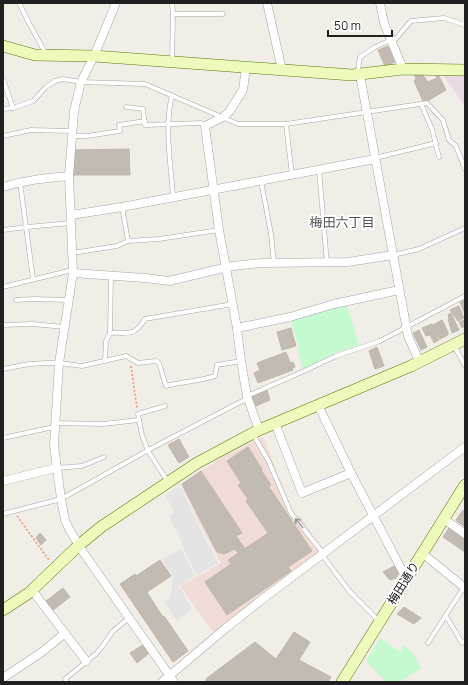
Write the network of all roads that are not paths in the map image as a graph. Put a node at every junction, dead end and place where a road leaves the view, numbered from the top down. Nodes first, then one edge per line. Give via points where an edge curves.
1 (19, 3) edge
2 (116, 3) edge
3 (172, 3) edge
4 (267, 3) edge
5 (380, 3) edge
6 (173, 14) junction
7 (222, 14) dead end
8 (465, 25) edge
9 (392, 41) junction
10 (3, 46) edge
11 (48, 56) junction
12 (94, 56) junction
13 (172, 62) junction
14 (246, 68) junction
15 (404, 69) junction
16 (282, 70) junction
17 (465, 70) edge
18 (360, 75) junction
19 (3, 79) edge
20 (81, 82) junction
21 (172, 95) junction
22 (421, 104) junction
23 (126, 107) dead end
24 (13, 108) junction
25 (3, 109) edge
26 (366, 113) junction
27 (223, 117) junction
28 (145, 121) junction
29 (168, 124) junction
30 (286, 124) junction
31 (205, 126) junction
32 (72, 134) junction
33 (3, 136) edge
34 (436, 143) junction
35 (439, 158) dead end
36 (375, 159) junction
37 (465, 169) edge
38 (320, 170) junction
39 (292, 175) junction
40 (69, 176) junction
41 (261, 181) junction
42 (20, 182) junction
43 (3, 187) edge
44 (213, 190) junction
45 (173, 197) junction
46 (122, 207) junction
47 (71, 219) junction
48 (27, 227) junction
49 (465, 228) edge
50 (3, 230) edge
51 (219, 230) junction
52 (128, 241) junction
53 (71, 253) junction
54 (393, 255) junction
55 (274, 263) junction
56 (327, 263) junction
57 (226, 268) junction
58 (73, 273) junction
59 (111, 276) junction
60 (33, 279) junction
61 (3, 287) edge
62 (399, 290) junction
63 (465, 296) edge
64 (16, 300) dead end
65 (68, 300) junction
66 (233, 304) junction
67 (3, 325) edge
68 (65, 327) junction
69 (406, 327) junction
70 (237, 328) junction
71 (110, 332) junction
72 (465, 339) edge
73 (454, 344) junction
74 (104, 360) junction
75 (241, 361) junction
76 (59, 363) junction
77 (420, 363) junction
78 (465, 366) edge
79 (3, 369) edge
80 (248, 397) junction
81 (318, 405) junction
82 (165, 406) dead end
83 (139, 420) junction
84 (275, 424) junction
85 (54, 425) junction
86 (256, 432) junction
87 (3, 438) edge
88 (465, 447) edge
89 (148, 451) junction
90 (104, 457) dead end
91 (56, 468) junction
92 (351, 473) junction
93 (3, 481) edge
94 (168, 482) junction
95 (465, 485) edge
96 (61, 499) junction
97 (3, 514) edge
98 (374, 517) junction
99 (444, 519) junction
100 (465, 534) edge
101 (78, 545) junction
102 (422, 553) junction
103 (322, 554) junction
104 (406, 578) junction
105 (465, 587) edge
106 (32, 590) junction
107 (3, 610) edge
108 (446, 616) junction
109 (130, 618) junction
110 (379, 621) junction
111 (65, 633) junction
112 (465, 641) edge
113 (428, 643) dead end
114 (86, 661) junction
115 (3, 678) edge
116 (172, 678) edge
117 (67, 682) edge
118 (162, 682) edge
119 (342, 682) edge

1 - 11 lane
2 - 12 street
3 - 6 lane
4 - 16 street
5 - 9 street via 384,24
6 - 7 lane
6 - 13 lane
8 - 9 lane via 444,18 411,21
9 - 15 street
9 - 18 lane via 375,47 360,57
10 - 11 street via 27,54
11 - 12 street
12 - 13 street
12 - 20 street
13 - 14 street
14 - 16 street
14 - 27 street via 243,90
15 - 17 street
15 - 18 street
16 - 18 street
18 - 26 street
19 - 24 lane
20 - 21 lane via 145,84
20 - 24 lane via 63,79 55,81 33,100
20 - 32 street
21 - 27 lane
21 - 29 lane
22 - 26 lane
22 - 34 lane
22 - 37 lane via 427,103 443,120 449,140 456,146
23 - 28 lane via 143,109
24 - 25 lane
26 - 30 lane
26 - 36 street
27 - 30 lane via 238,124
27 - 31 street
28 - 29 lane via 145,125
28 - 32 lane via 119,125 120,131 87,136
29 - 31 lane via 201,123
29 - 45 lane
30 - 39 lane
31 - 44 street
32 - 33 lane via 31,130
32 - 40 street
34 - 35 lane
34 - 36 lane
36 - 38 street
36 - 54 street
38 - 39 street
38 - 56 lane
39 - 41 street
40 - 42 street
40 - 47 street
41 - 44 street
41 - 55 lane
42 - 43 street
42 - 48 lane
44 - 45 street
44 - 51 street
45 - 46 street
46 - 47 street
46 - 52 lane
47 - 48 lane
47 - 53 street
48 - 50 lane
48 - 60 lane
49 - 54 lane via 419,249
51 - 52 lane
51 - 57 street
52 - 53 lane via 117,246
53 - 58 street
54 - 56 street
54 - 62 street
55 - 56 street
55 - 57 street
57 - 59 street via 169,281
57 - 66 street
58 - 59 street
58 - 60 lane via 68,271
58 - 65 street
59 - 71 lane
60 - 61 lane
62 - 69 street
62 - 70 street
63 - 69 lane
64 - 65 lane
65 - 68 street
66 - 70 street
66 - 71 lane via 145,319 134,332
67 - 68 lane
68 - 76 street
69 - 77 street
69 - 80 lane via 380,341 336,356
70 - 75 street
71 - 74 lane via 106,341
72 - 73 street
73 - 77 street
73 - 78 lane
74 - 75 lane via 126,356 138,363 156,361 159,363 166,386 215,376 216,365
74 - 76 lane via 82,366
75 - 80 street
76 - 79 lane via 29,364
76 - 85 street
77 - 81 street
80 - 86 street
80 - 89 lane
81 - 84 street
81 - 92 street
82 - 83 lane via 138,414
83 - 85 lane
83 - 89 lane
84 - 86 street
84 - 92 street via 302,493
85 - 87 lane
85 - 91 street
86 - 94 street via 197,463
103 -> 86 lane via 291,513
88 - 98 street
89 - 94 lane
89 - 96 lane
90 - 91 lane via 82,466
91 - 93 street
91 - 96 street
92 - 98 street
94 - 101 street
95 - 99 street, 梅田通り
96 - 97 lane
96 - 101 street via 65,520
98 - 103 street
98 - 104 street
99 - 100 street
99 - 102 street, 梅田通り
101 - 106 street
101 - 109 street
102 - 104 street, 梅田通り
102 - 105 street
103 - 110 lane via 350,592
103 - 116 street via 226,628
104 - 110 street, 梅田通り
105 - 108 lane
106 - 107 street
106 - 111 street
108 - 112 lane via 462,644
108 - 113 lane
109 - 114 lane via 112,631 97,653
109 - 116 street
110 - 119 street, 梅田通り
111 - 114 street
111 - 115 street
114 - 117 lane via 65,679
116 - 118 street

